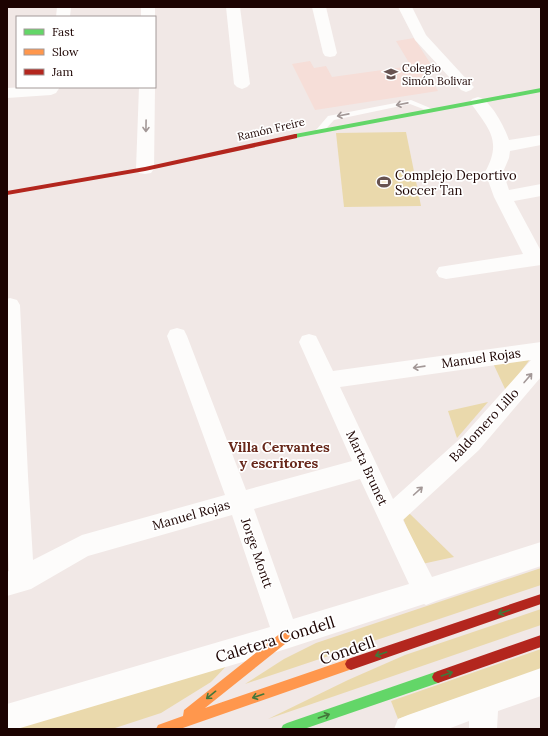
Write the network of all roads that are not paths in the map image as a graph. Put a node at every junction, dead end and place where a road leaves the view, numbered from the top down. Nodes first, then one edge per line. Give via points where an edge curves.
1 (233, 7) edge
2 (319, 7) edge
3 (405, 7) edge
4 (330, 52) dead end
5 (242, 84) dead end
6 (51, 88) edge
7 (147, 88) edge
8 (466, 88) dead end
9 (541, 90) edge
10 (7, 93) edge
11 (478, 102) junction
12 (541, 140) edge
13 (501, 147) junction
14 (145, 169) junction
15 (541, 190) edge
16 (7, 193) edge
17 (503, 197) junction
18 (538, 258) edge
19 (446, 272) dead end
20 (9, 306) edge
21 (177, 336) dead end
22 (309, 342) dead end
23 (541, 350) edge
24 (541, 362) edge
25 (326, 380) junction
26 (10, 390) edge
27 (366, 467) junction
28 (11, 477) edge
29 (239, 501) junction
30 (389, 517) junction
31 (541, 554) edge
32 (15, 582) edge
33 (426, 592) junction
34 (541, 599) edge
35 (286, 636) junction
36 (541, 641) edge
37 (541, 682) edge
38 (484, 702) junction
39 (7, 718) edge
40 (175, 724) junction
41 (162, 729) edge
42 (287, 729) edge
43 (408, 729) edge
44 (484, 729) edge

1 - 5 street
2 - 4 street
3 - 8 street via 420,37
6 - 10 street
7 -> 14 street
9 - 11 main road, Ramón Freire
11 - 13 street via 494,122
11 - 14 main road, Ramón Freire via 320,130
12 - 13 street
13 - 17 street via 501,157 494,172
14 - 16 main road, Ramón Freire
15 - 17 street
17 - 18 street
18 - 19 street
20 - 26 street
21 - 29 street, Jorge Montt
22 - 25 street, Marta Brunet
23 -> 25 street, Manuel Rojas
30 -> 24 street, Baldomero Lillo via 471,443
25 - 27 street, Marta Brunet
26 - 28 street
27 - 29 street, Manuel Rojas
27 - 30 street, Marta Brunet
28 - 32 street
29 - 32 street, Manuel Rojas via 82,546
29 - 35 street, Jorge Montt
30 - 33 street, Marta Brunet
31 - 33 street, Caletera Condell
33 - 35 street, Caletera Condell
34 -> 40 main road, Condell
35 - 39 street, Caletera Condell
35 -> 40 main road
42 -> 36 main road
37 - 38 street
38 - 43 street
38 - 44 street
40 - 41 main road, Condell

